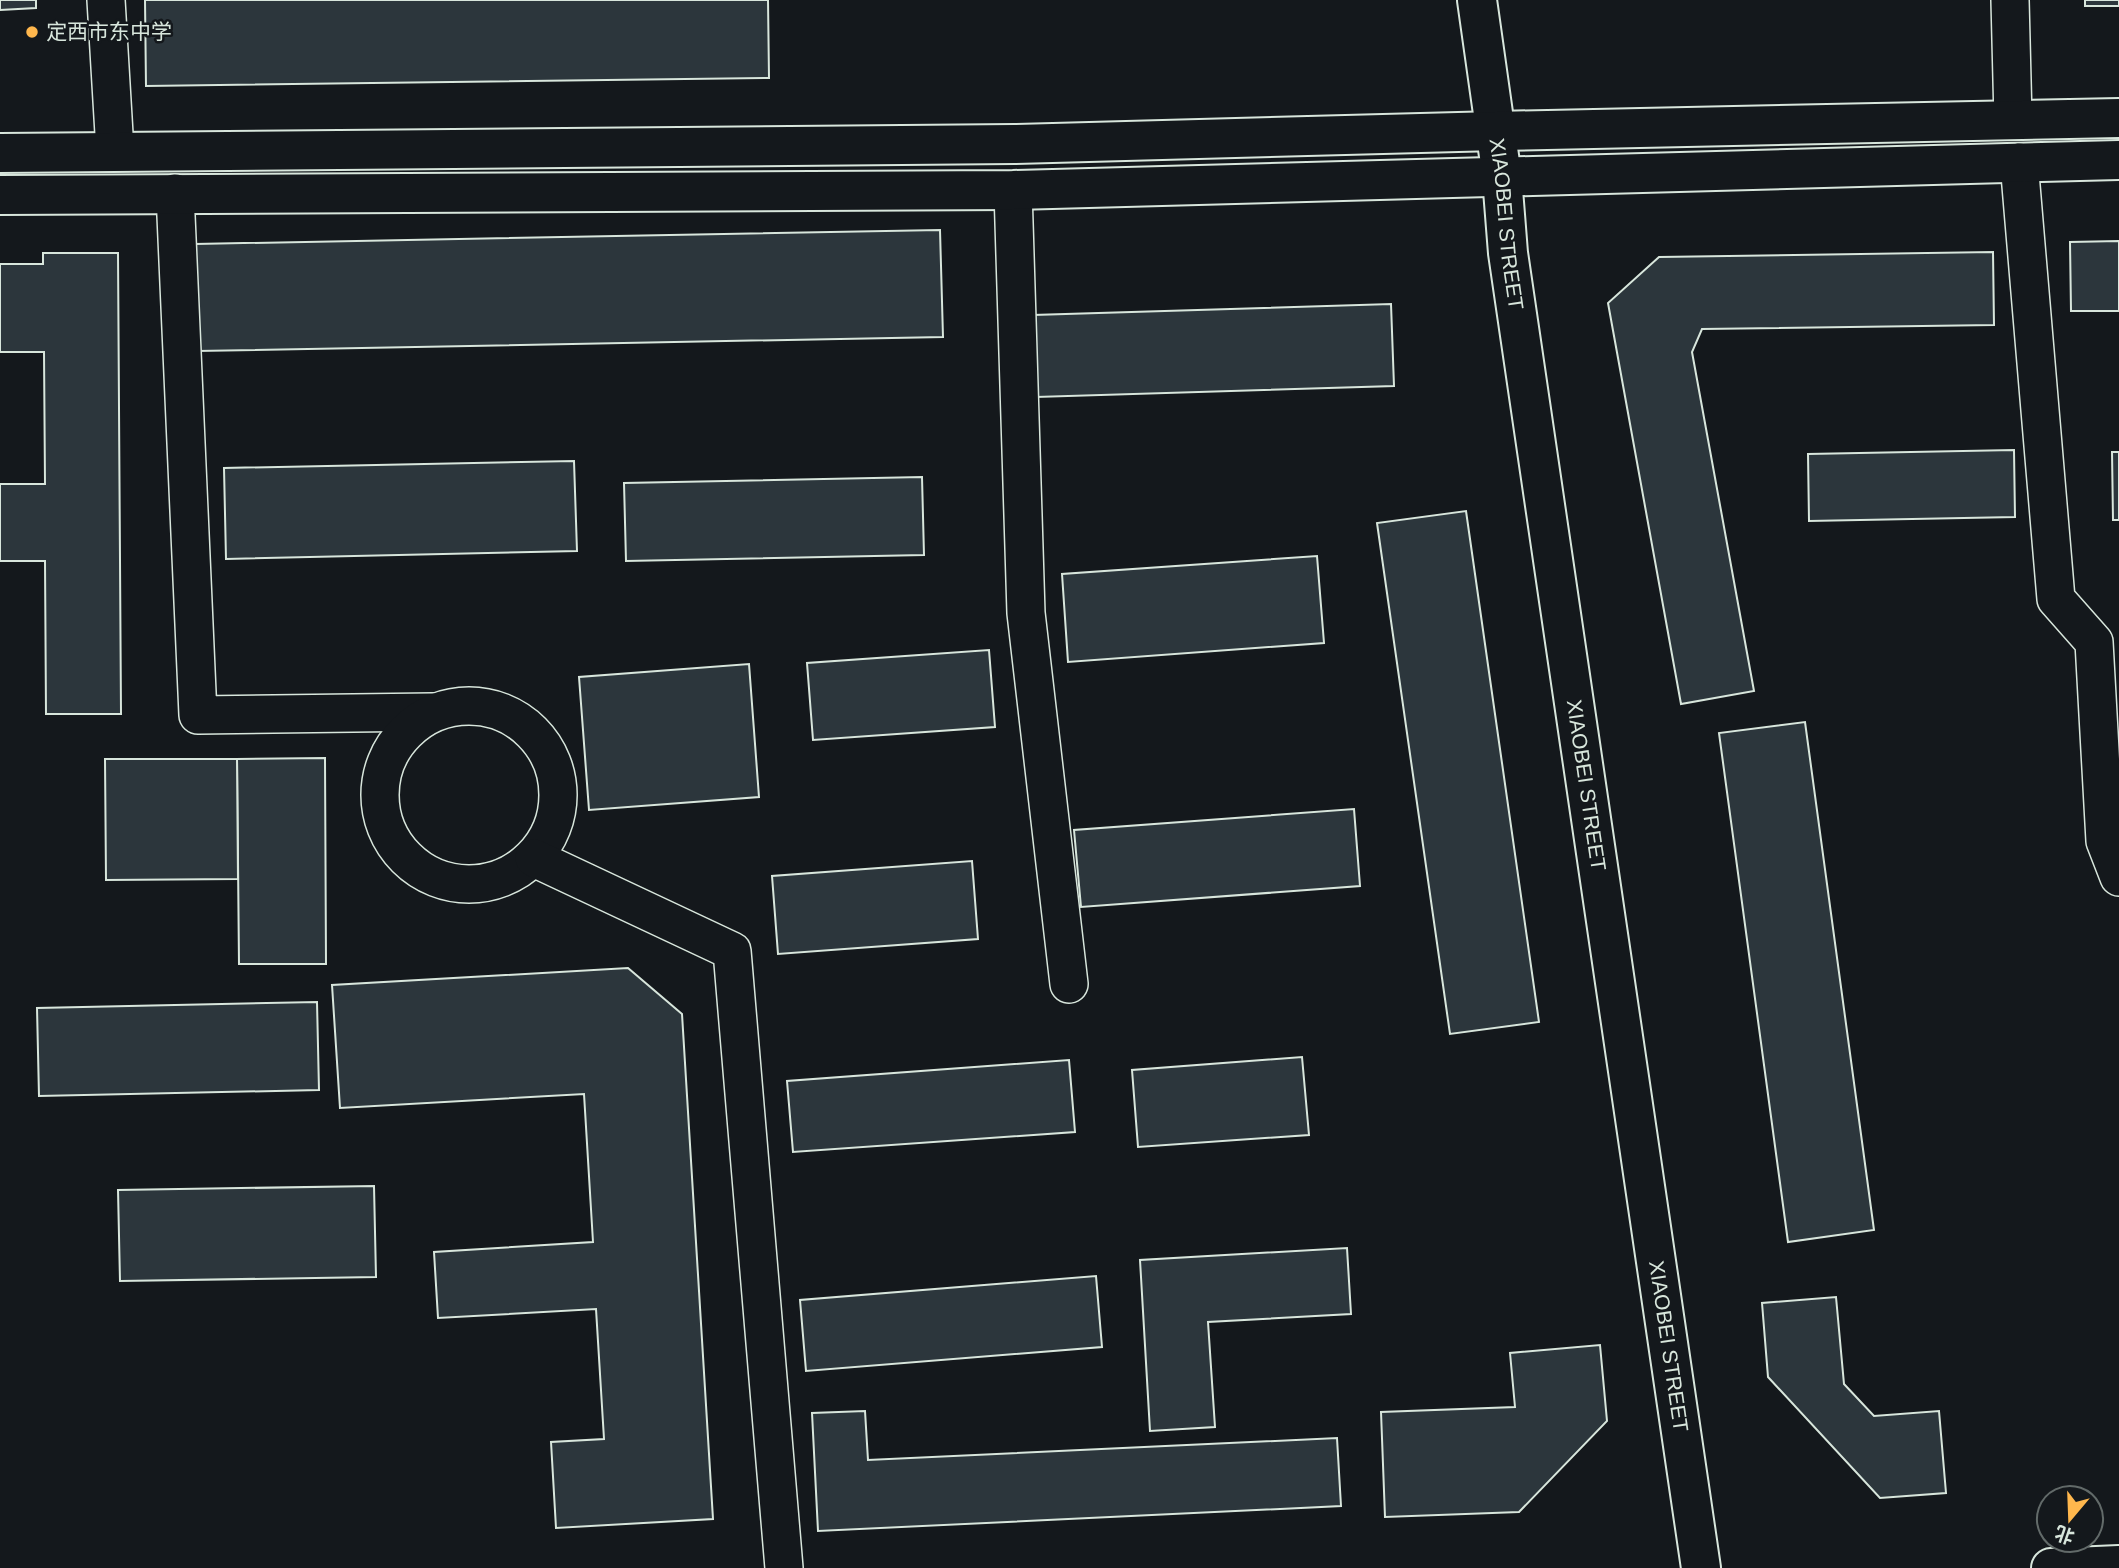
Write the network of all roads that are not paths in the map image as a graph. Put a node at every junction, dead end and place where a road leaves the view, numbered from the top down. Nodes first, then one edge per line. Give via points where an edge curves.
1 (106, 0) edge
2 (1477, 0) edge
3 (2010, 0) edge
4 (2119, 118) edge
5 (2013, 120) junction
6 (1496, 131) junction
7 (115, 150) junction
8 (0, 153) edge
9 (2119, 160) edge
10 (2019, 162) junction
11 (1502, 177) junction
12 (1013, 190) junction
13 (175, 193) junction
14 (0, 195) edge
15 (433, 712) junction
16 (534, 858) junction
17 (2119, 877) edge
18 (1069, 984) dead end
19 (2119, 1565) edge
20 (784, 1568) edge
21 (1701, 1568) edge
22 (2051, 1568) edge

1 - 7 street
2 - 6 street, XIAOBEI STREET
3 - 5 street
4 - 5 street
5 - 6 street
6 - 7 street via 1014,144
6 - 11 street, XIAOBEI STREET
7 - 8 street
9 - 10 street
10 - 11 street
10 - 17 street via 2056,600 2094,642 2105,841
11 - 12 street
11 - 21 street, XIAOBEI STREET via 1508,253
12 - 13 street
12 - 18 street via 1026,613
13 - 14 street
13 - 15 street via 198,715
15 - 16 street via 468,705 503,711 539,739 552,759 560,793 553,828
15 - 16 street via 404,732 385,761 379,796 386,831 406,860 436,878 471,886 505,878
16 - 20 street via 732,951
19 - 22 street

